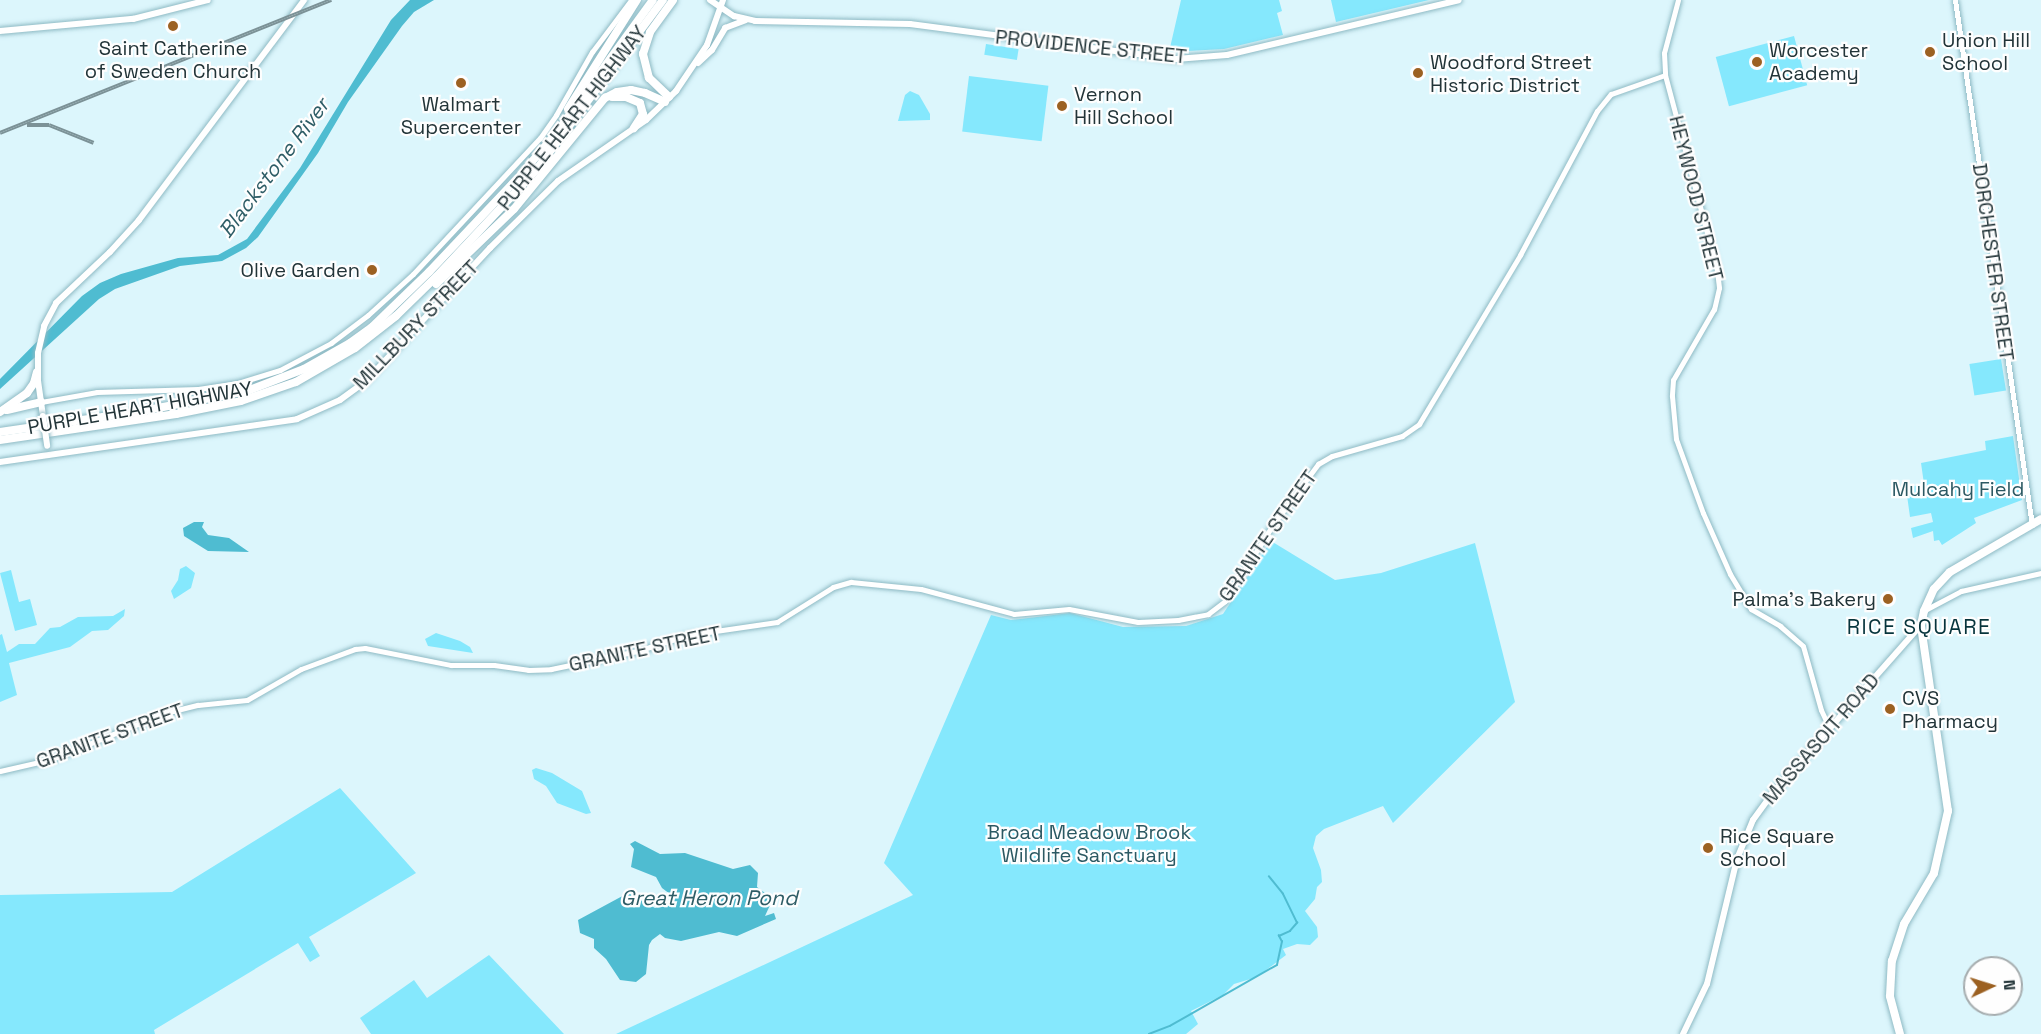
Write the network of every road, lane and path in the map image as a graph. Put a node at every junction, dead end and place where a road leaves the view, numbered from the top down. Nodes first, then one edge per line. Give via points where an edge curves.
1 (208, 0) edge
2 (304, 0) edge
3 (631, 0) edge
4 (637, 0) edge
5 (653, 0) edge
6 (663, 0) edge
7 (673, 0) edge
8 (710, 0) edge
9 (718, 0) edge
10 (723, 0) edge
11 (1459, 0) edge
12 (1678, 0) edge
13 (1955, 0) edge
14 (721, 8) junction
15 (746, 20) junction
16 (0, 31) edge
17 (695, 66) junction
18 (1665, 75) junction
19 (605, 98) junction
20 (667, 100) junction
21 (634, 128) junction
22 (535, 158) junction
23 (396, 316) junction
24 (37, 372) junction
25 (41, 402) junction
26 (0, 412) edge
27 (0, 432) edge
28 (0, 440) edge
29 (49, 455) junction
30 (0, 462) edge
31 (2041, 519) edge
32 (2032, 525) junction
33 (2041, 573) edge
34 (1924, 611) junction
35 (1921, 625) junction
36 (1830, 729) junction
37 (0, 771) edge
38 (1683, 1034) edge
39 (1900, 1034) edge

1 - 16 main road via 133,19
2 - 24 main road via 139,220 51,310 39,343
3 - 25 street via 591,52 540,138 420,267 341,336 270,373 220,386 97,392
4 - 22 highway
5 - 22 highway, PURPLE HEART HIGHWAY
6 - 23 highway, PURPLE HEART HIGHWAY via 537,169
7 - 20 highway via 650,32 643,54 649,78
8 - 14 main road, PROVIDENCE STREET
9 - 14 main road
10 - 14 main road, MILLBURY STREET
11 - 15 main road, PROVIDENCE STREET via 1241,52 1194,59 1131,55 910,24
12 - 18 street, HEYWOOD STREET via 1666,45
13 - 32 street, DORCHESTER STREET
14 - 15 main road, PROVIDENCE STREET
14 - 17 main road, MILLBURY STREET
15 - 17 main road via 725,28 712,50
17 - 20 main road, MILLBURY STREET
18 - 36 street, HEYWOOD STREET via 1718,271 1719,288 1714,309 1673,380 1678,447 1715,544 1743,597 1760,616 1780,626 1803,646
18 - 37 street, GRANITE STREET via 1621,89 1604,101 1521,255 1419,424 1401,436 1338,454 1318,464 1274,523 1225,601 1208,614 1138,622 1069,609 1014,614 921,589 851,582 833,587 777,622 688,635 637,651 551,669 451,665 360,648 301,669 247,700 165,713 52,759
19 - 20 highway via 631,90
19 - 21 highway via 626,97 640,104 643,114
19 - 23 highway via 497,227
20 - 21 main road, MILLBURY STREET
21 - 29 main road, MILLBURY STREET via 558,181 366,381 326,408 297,419
22 - 27 highway, PURPLE HEART HIGHWAY via 394,307 320,362 265,385 219,398
23 - 28 highway, PURPLE HEART HIGHWAY via 325,367 296,382 241,401
24 - 25 main road
24 - 26 highway via 27,393
25 - 26 highway
25 - 29 main road, bridge
29 - 30 main road, MILLBURY STREET
31 - 32 highway
32 - 34 highway via 1950,572 1934,590
33 - 34 street via 1961,591
34 - 35 highway
35 - 36 main road, MASSASOIT ROAD
35 - 39 highway via 1948,811 1934,873 1905,924 1892,961 1890,996
36 - 38 main road, MASSASOIT ROAD via 1771,795 1747,831 1734,867 1707,984

